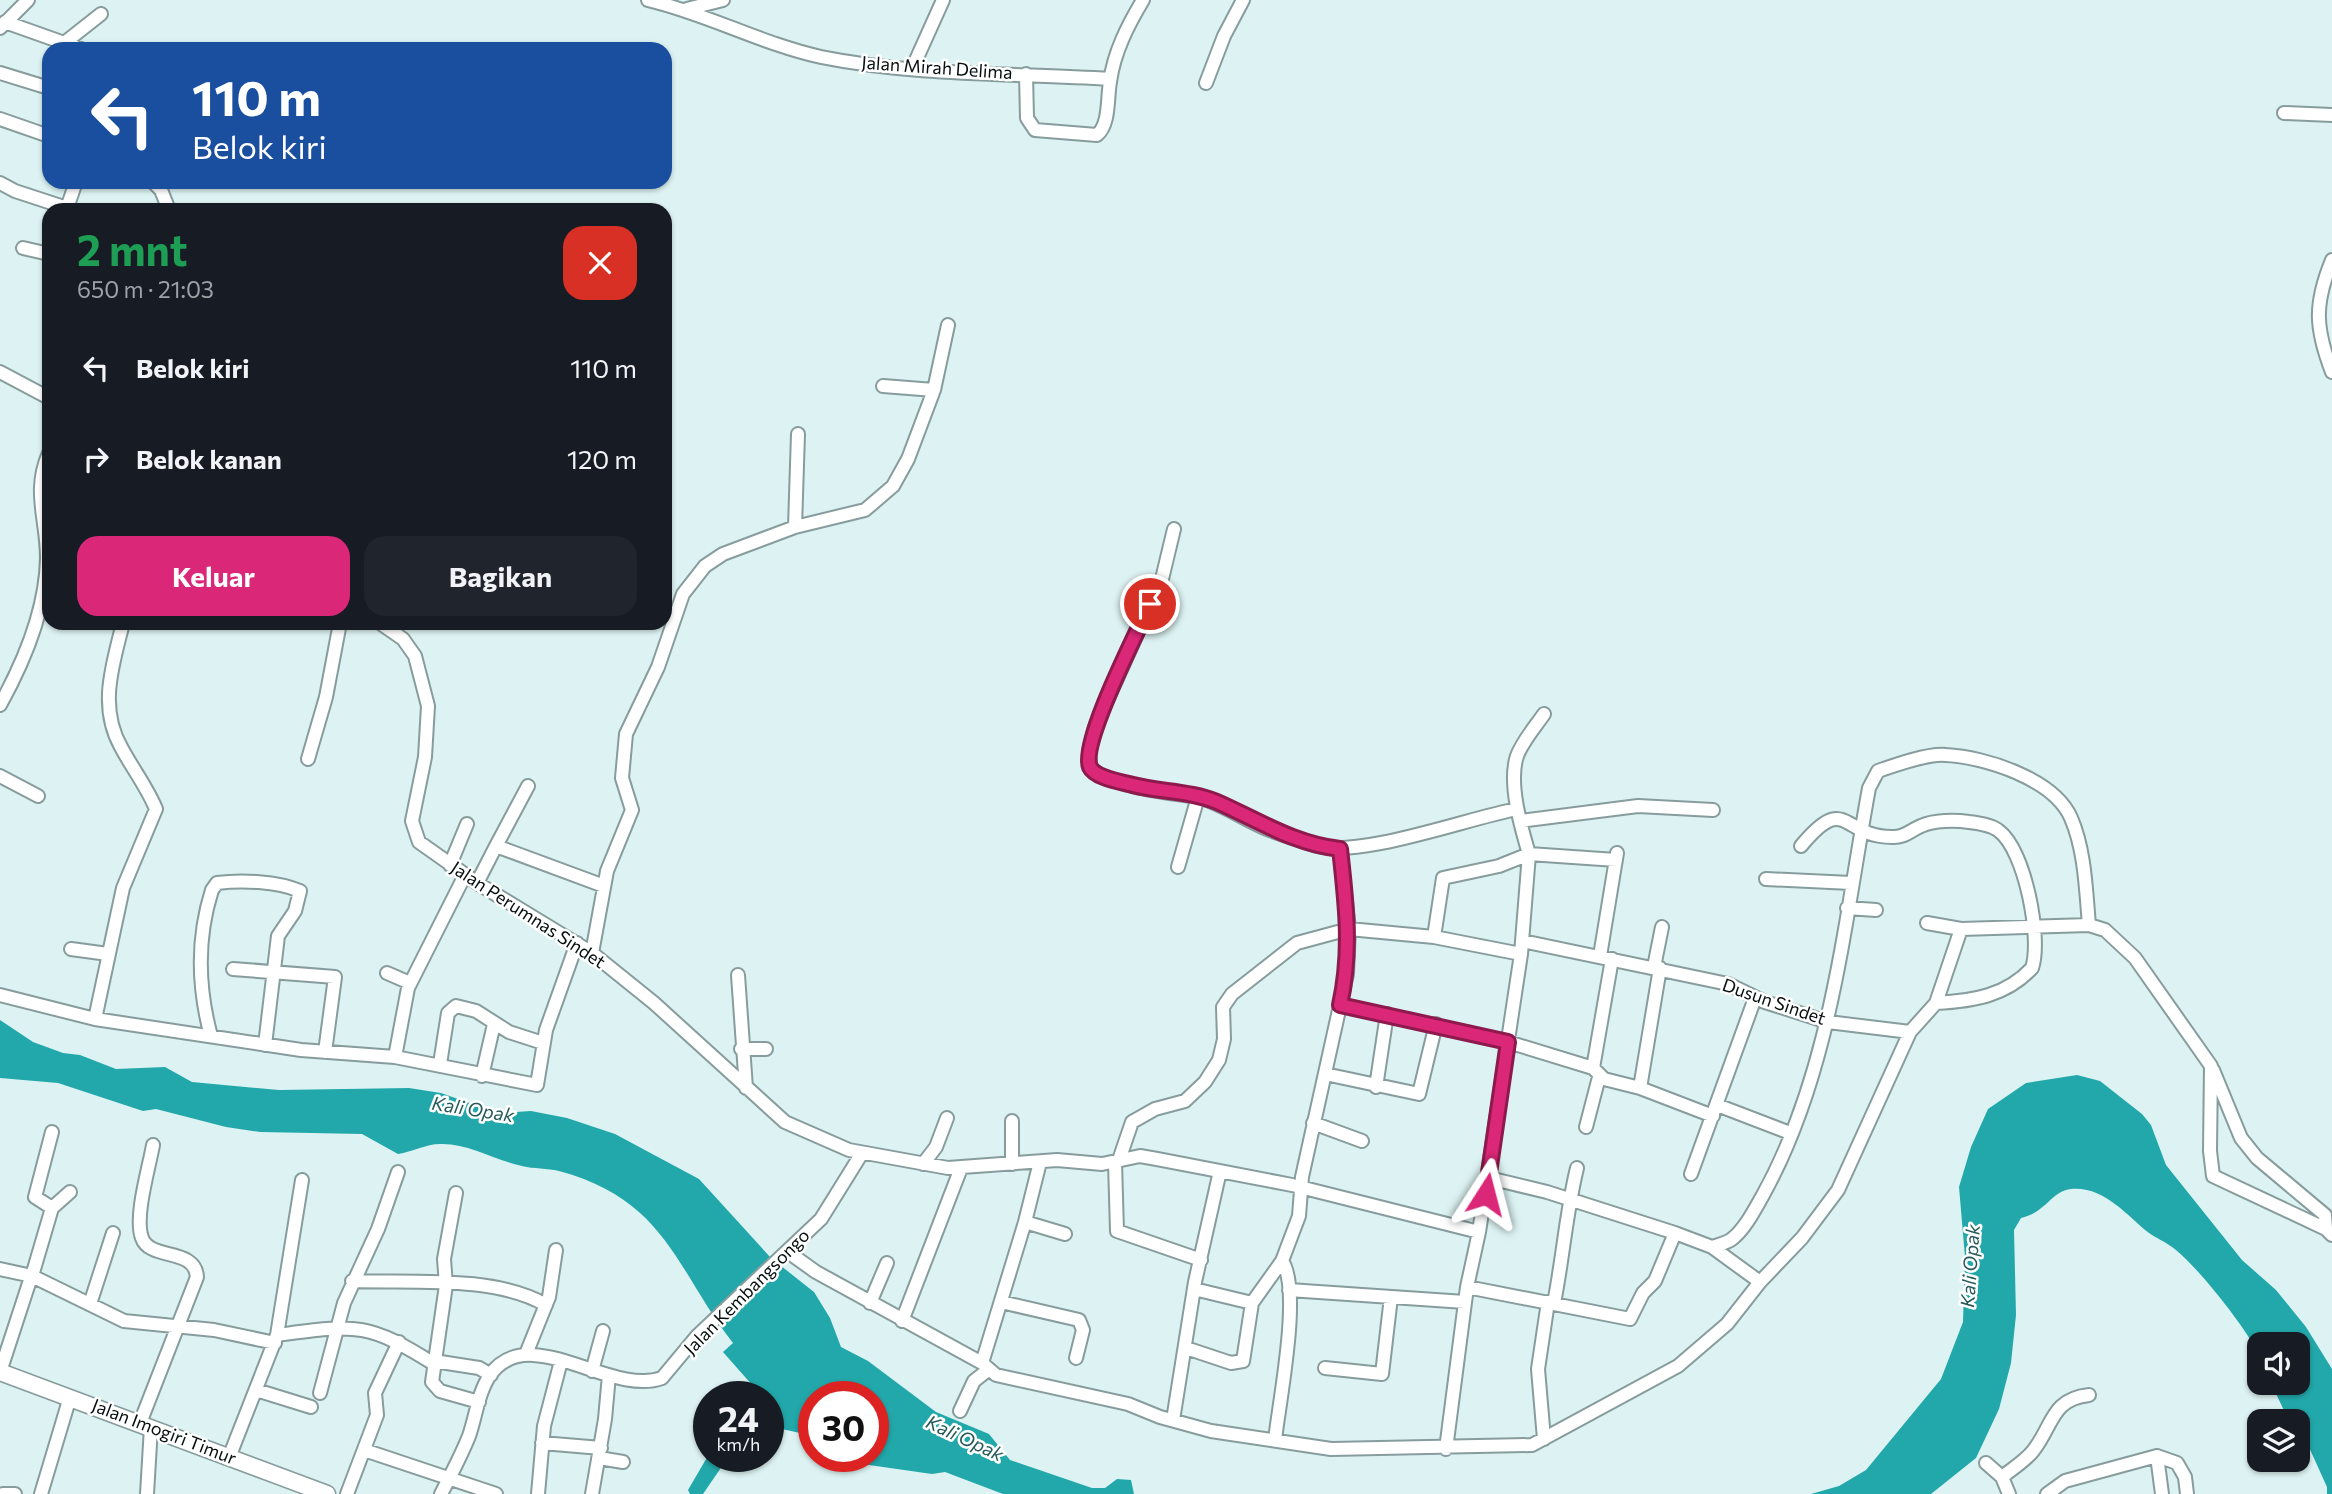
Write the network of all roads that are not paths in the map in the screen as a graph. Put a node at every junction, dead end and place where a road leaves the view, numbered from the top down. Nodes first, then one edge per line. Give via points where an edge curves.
1 (28, 0) edge
2 (648, 0) edge
3 (723, 0) edge
4 (943, 0) edge
5 (1143, 0) edge
6 (1243, 0) edge
7 (687, 9) junction
8 (101, 14) dead end
9 (2, 25) edge
10 (57, 42) edge
11 (66, 42) edge
12 (912, 69) junction
13 (0, 73) edge
14 (1026, 74) junction
15 (1110, 79) junction
16 (1206, 83) dead end
17 (42, 86) edge
18 (2284, 113) dead end
19 (2332, 115) edge
20 (0, 119) edge
21 (42, 134) edge
22 (0, 183) edge
23 (52, 203) edge
24 (23, 247) dead end
25 (42, 252) edge
26 (2332, 260) edge
27 (948, 325) dead end
28 (0, 372) edge
29 (2332, 372) edge
30 (883, 386) dead end
31 (934, 390) junction
32 (42, 394) edge
33 (798, 434) dead end
34 (42, 475) edge
35 (42, 511) edge
36 (795, 527) junction
37 (1174, 529) dead end
38 (42, 597) edge
39 (672, 626) edge
40 (120, 630) edge
41 (339, 630) edge
42 (390, 630) edge
43 (671, 630) edge
44 (0, 705) edge
45 (1544, 714) dead end
46 (309, 759) dead end
47 (0, 776) edge
48 (528, 786) dead end
49 (38, 796) dead end
50 (1198, 797) junction
51 (1713, 810) dead end
52 (1519, 815) junction
53 (467, 824) dead end
54 (1861, 832) junction
55 (496, 846) junction
56 (1801, 846) dead end
57 (1340, 849) junction
58 (1529, 854) junction
59 (450, 865) junction
60 (1178, 867) dead end
61 (465, 875) junction
62 (1766, 880) dead end
63 (477, 883) junction
64 (1851, 883) junction
65 (604, 886) junction
66 (1847, 908) junction
67 (1876, 910) dead end
68 (1927, 923) dead end
69 (2089, 925) junction
70 (1662, 927) dead end
71 (2035, 928) junction
72 (1349, 929) junction
73 (1961, 929) junction
74 (1434, 937) junction
75 (577, 943) junction
76 (1522, 948) junction
77 (71, 949) dead end
78 (592, 953) junction
79 (108, 954) junction
80 (1606, 957) junction
81 (1657, 967) junction
82 (233, 969) dead end
83 (274, 972) junction
84 (387, 973) dead end
85 (738, 975) dead end
86 (410, 984) junction
87 (0, 995) edge
88 (1755, 998) junction
89 (1936, 1003) junction
90 (1340, 1005) junction
91 (1387, 1014) junction
92 (95, 1019) junction
93 (1827, 1022) junction
94 (494, 1024) junction
95 (1436, 1024) junction
96 (1910, 1031) junction
97 (211, 1036) junction
98 (1508, 1042) junction
99 (543, 1043) junction
100 (265, 1045) junction
101 (741, 1049) junction
102 (766, 1049) dead end
103 (325, 1052) junction
104 (395, 1057) junction
105 (440, 1064) junction
106 (2211, 1066) junction
107 (1596, 1072) junction
108 (1325, 1074) junction
109 (482, 1076) junction
110 (1376, 1087) junction
111 (746, 1088) junction
112 (1640, 1088) junction
113 (1715, 1110) junction
114 (947, 1118) dead end
115 (1012, 1121) dead end
116 (1313, 1123) junction
117 (1586, 1127) dead end
118 (52, 1132) dead end
119 (1790, 1133) junction
120 (1362, 1141) dead end
121 (153, 1144) dead end
122 (862, 1153) junction
123 (1117, 1161) junction
124 (1040, 1162) junction
125 (923, 1164) junction
126 (1012, 1164) junction
127 (961, 1168) junction
128 (1577, 1168) dead end
129 (1220, 1171) junction
130 (398, 1172) dead end
131 (1691, 1174) dead end
132 (1489, 1178) junction
133 (302, 1180) dead end
134 (1303, 1188) junction
135 (70, 1192) dead end
136 (456, 1193) dead end
137 (1569, 1200) junction
138 (52, 1208) junction
139 (1025, 1222) junction
140 (1479, 1232) junction
141 (2329, 1232) edge
142 (113, 1233) dead end
143 (1675, 1233) junction
144 (1065, 1234) dead end
145 (1712, 1247) junction
146 (556, 1250) dead end
147 (787, 1253) junction
148 (1201, 1261) junction
149 (1282, 1261) junction
150 (887, 1263) dead end
151 (0, 1269) edge
152 (32, 1276) junction
153 (352, 1281) junction
154 (1760, 1282) junction
155 (446, 1285) junction
156 (1467, 1287) junction
157 (1194, 1289) junction
158 (1289, 1290) junction
159 (1391, 1297) junction
160 (1001, 1302) junction
161 (1551, 1302) junction
162 (870, 1303) junction
163 (1252, 1303) junction
164 (1465, 1303) junction
165 (90, 1304) junction
166 (546, 1305) junction
167 (902, 1321) junction
168 (338, 1327) junction
169 (177, 1328) junction
170 (603, 1331) dead end
171 (276, 1339) junction
172 (398, 1342) junction
173 (1186, 1348) junction
174 (526, 1354) junction
175 (1076, 1358) dead end
176 (561, 1361) junction
177 (434, 1363) junction
178 (985, 1366) junction
179 (1325, 1368) dead end
180 (592, 1371) junction
181 (0, 1372) edge
182 (491, 1375) junction
183 (609, 1375) junction
184 (256, 1390) junction
185 (320, 1393) dead end
186 (2090, 1395) dead end
187 (69, 1397) junction
188 (478, 1402) junction
189 (311, 1407) dead end
190 (960, 1411) dead end
191 (1173, 1420) junction
192 (146, 1425) junction
193 (1544, 1439) junction
194 (1275, 1440) junction
195 (542, 1443) junction
196 (1446, 1449) junction
197 (364, 1450) junction
198 (600, 1453) junction
199 (230, 1455) junction
200 (2157, 1456) junction
201 (623, 1462) dead end
202 (1986, 1463) dead end
203 (450, 1477) junction
204 (2002, 1477) junction
205 (3, 1494) edge
206 (15, 1494) edge
207 (41, 1494) edge
208 (147, 1494) edge
209 (327, 1494) edge
210 (346, 1494) edge
211 (441, 1494) edge
212 (496, 1494) edge
213 (538, 1494) edge
214 (592, 1494) edge
215 (2009, 1494) edge
216 (2047, 1494) edge
217 (2162, 1494) edge
218 (2187, 1494) edge

1 - 9 street
2 - 7 street, Jalan Mirah Delima
3 - 7 street
4 - 12 street
5 - 15 street via 1119,45
6 - 16 street
7 - 12 street, Jalan Mirah Delima via 819,56
8 - 11 street
9 - 10 street
12 - 14 street, Jalan Mirah Delima
13 - 17 street
14 - 15 street, Jalan Mirah Delima
14 - 15 street via 1027,118 1035,130 1090,136 1102,131
18 - 19 street
20 - 21 street
22 - 23 street
24 - 25 street
26 - 29 street via 2323,282 2317,326
27 - 31 street
28 - 32 street
30 - 31 street
31 - 36 street via 901,474 877,502 852,514
33 - 36 street
34 - 35 street
36 - 39 street via 714,559 683,594
37 - 50 street via 1161,579 1095,727 1090,767 1096,774 1134,786
38 - 44 street via 32,638
40 - 79 street via 108,702 119,743 156,809 124,888
41 - 46 street
42 - 59 street, Jalan Perumnas Sindet via 415,656 428,706 412,828 419,842
43 - 65 street via 626,734 622,778 632,810
45 - 52 street via 1518,754
47 - 49 street
48 - 55 street
50 - 57 street via 1266,828 1320,847
50 - 60 street
51 - 52 street via 1638,806
52 - 57 street
52 - 58 street
53 - 59 street
54 - 56 street via 1832,818 1819,823
54 - 64 street
54 - 69 street via 1869,788 1878,771 1945,754 2019,773 2054,795 2071,818 2085,878
54 - 71 street via 1890,838 1932,822 1967,821 1999,831 2014,849
55 - 63 street
55 - 65 street
57 - 72 street
58 - 74 street via 1443,878
58 - 76 street
58 - 80 street via 1617,856
59 - 61 street, Jalan Perumnas Sindet
61 - 63 street, Jalan Perumnas Sindet
61 - 86 street
62 - 64 street
63 - 75 street, Jalan Perumnas Sindet
64 - 66 street
65 - 78 street
66 - 67 street
66 - 93 street
68 - 73 street
69 - 71 street
69 - 106 street via 2105,930 2124,946
70 - 81 street
71 - 73 street
71 - 89 street via 2035,959 2018,981 1990,996
72 - 74 street, Dusun Sindet
72 - 90 street
72 - 123 street via 1297,943 1232,994 1223,1007 1219,1060 1205,1082 1185,1101 1155,1109 1132,1122
73 - 89 street
74 - 76 street, Dusun Sindet
75 - 78 street, Jalan Perumnas Sindet
75 - 99 street
76 - 80 street, Dusun Sindet
76 - 98 street
77 - 79 street
78 - 111 street, Jalan Perumnas Sindet
79 - 92 street
80 - 81 street, Dusun Sindet
80 - 107 street
81 - 88 street, Dusun Sindet via 1728,985
81 - 112 street
82 - 83 street
83 - 97 street via 278,936 295,911 299,891 289,886 217,883 208,901 200,963 202,1003
83 - 100 street
83 - 103 street via 335,977
84 - 86 street
85 - 101 street
86 - 104 street
87 - 92 street
88 - 93 street, Dusun Sindet
88 - 113 street
89 - 96 street
90 - 91 street
90 - 108 street
91 - 95 street
91 - 110 street
92 - 97 street
93 - 96 street, Dusun Sindet
93 - 119 street
94 - 99 street
94 - 105 street via 463,1006 451,1009
94 - 109 street
95 - 98 street
95 - 110 street via 1421,1093
96 - 154 street via 1838,1190 1802,1238
97 - 100 street
98 - 107 street
98 - 132 street
99 - 109 street via 537,1085
100 - 103 street
101 - 102 street
101 - 111 street
103 - 104 street
104 - 105 street
105 - 109 street
106 - 141 street via 2241,1138 2325,1215
106 - 141 street via 2213,1176
107 - 112 street
107 - 117 street
108 - 110 street
108 - 116 street
111 - 122 street, Jalan Perumnas Sindet via 785,1122
112 - 113 street
113 - 119 street
113 - 131 street
114 - 125 street via 936,1147
115 - 126 street
116 - 120 street
116 - 134 street
118 - 138 street via 35,1197
119 - 145 street via 1753,1213 1732,1239
121 - 169 street via 140,1235 144,1243 182,1258 197,1272
122 - 125 street, Jalan Perumnas Sindet
122 - 147 street, Jalan Kembangsongo via 828,1210
123 - 124 street, Jalan Perumnas Sindet
123 - 129 street, Jalan Perumnas Sindet via 1140,1156
123 - 148 street via 1117,1231
124 - 126 street, Jalan Perumnas Sindet
124 - 139 street
125 - 127 street, Jalan Perumnas Sindet
126 - 127 street, Jalan Perumnas Sindet
127 - 167 street
128 - 137 street
129 - 134 street, Jalan Perumnas Sindet
129 - 148 street
130 - 153 street via 378,1229
132 - 137 street
132 - 140 street
133 - 171 street
134 - 140 street, Jalan Perumnas Sindet
134 - 149 street via 1299,1216
135 - 138 street
136 - 155 street via 444,1259
137 - 143 street
137 - 161 street via 1565,1251
138 - 152 street
139 - 144 street
139 - 160 street
140 - 156 street
142 - 165 street
143 - 145 street
143 - 161 street via 1654,1281 1630,1319
145 - 154 street
146 - 166 street
147 - 162 street
147 - 183 street, Jalan Kembangsongo via 698,1336 662,1378 642,1381
148 - 157 street
149 - 158 street
149 - 163 street
150 - 162 street
151 - 152 street
152 - 165 street
152 - 181 street
153 - 155 street
153 - 168 street
154 - 193 street via 1727,1324 1678,1366
155 - 166 street via 518,1292
155 - 177 street
156 - 161 street
156 - 164 street
157 - 163 street
157 - 173 street
158 - 159 street
158 - 194 street
159 - 164 street
159 - 179 street via 1382,1374
160 - 175 street via 1079,1320 1083,1330
160 - 178 street
161 - 193 street via 1538,1369
162 - 167 street
163 - 173 street via 1243,1361 1231,1363
164 - 196 street
165 - 169 street via 124,1321
166 - 174 street
167 - 178 street
168 - 171 street
168 - 172 street via 372,1331
168 - 185 street
169 - 171 street
169 - 192 street
170 - 180 street
171 - 184 street
172 - 177 street
172 - 197 street via 375,1393 377,1415
173 - 191 street
174 - 176 street, Jalan Kembangsongo
174 - 182 street via 509,1359
176 - 180 street, Jalan Kembangsongo
176 - 195 street
177 - 182 street via 479,1368
177 - 188 street via 435,1388
178 - 190 street
178 - 191 street via 996,1375 1128,1404
180 - 183 street, Jalan Kembangsongo
181 - 187 main road, Jalan Imogiri Timur
182 - 188 street
183 - 198 street
184 - 189 street
184 - 199 street
186 - 204 street via 2066,1400 2032,1452
187 - 192 main road, Jalan Imogiri Timur
187 - 207 street
188 - 203 street
191 - 194 street
192 - 199 main road, Jalan Imogiri Timur
192 - 208 street
193 - 196 street via 1521,1447
194 - 196 street via 1331,1449
195 - 198 street
195 - 213 street
197 - 203 street
197 - 210 street
198 - 201 street
198 - 214 street
199 - 209 main road, Jalan Imogiri Timur
200 - 216 street via 2065,1481
200 - 217 street
200 - 218 street via 2177,1463
202 - 204 street
203 - 211 street
203 - 212 street
204 - 215 street
205 - 206 street

